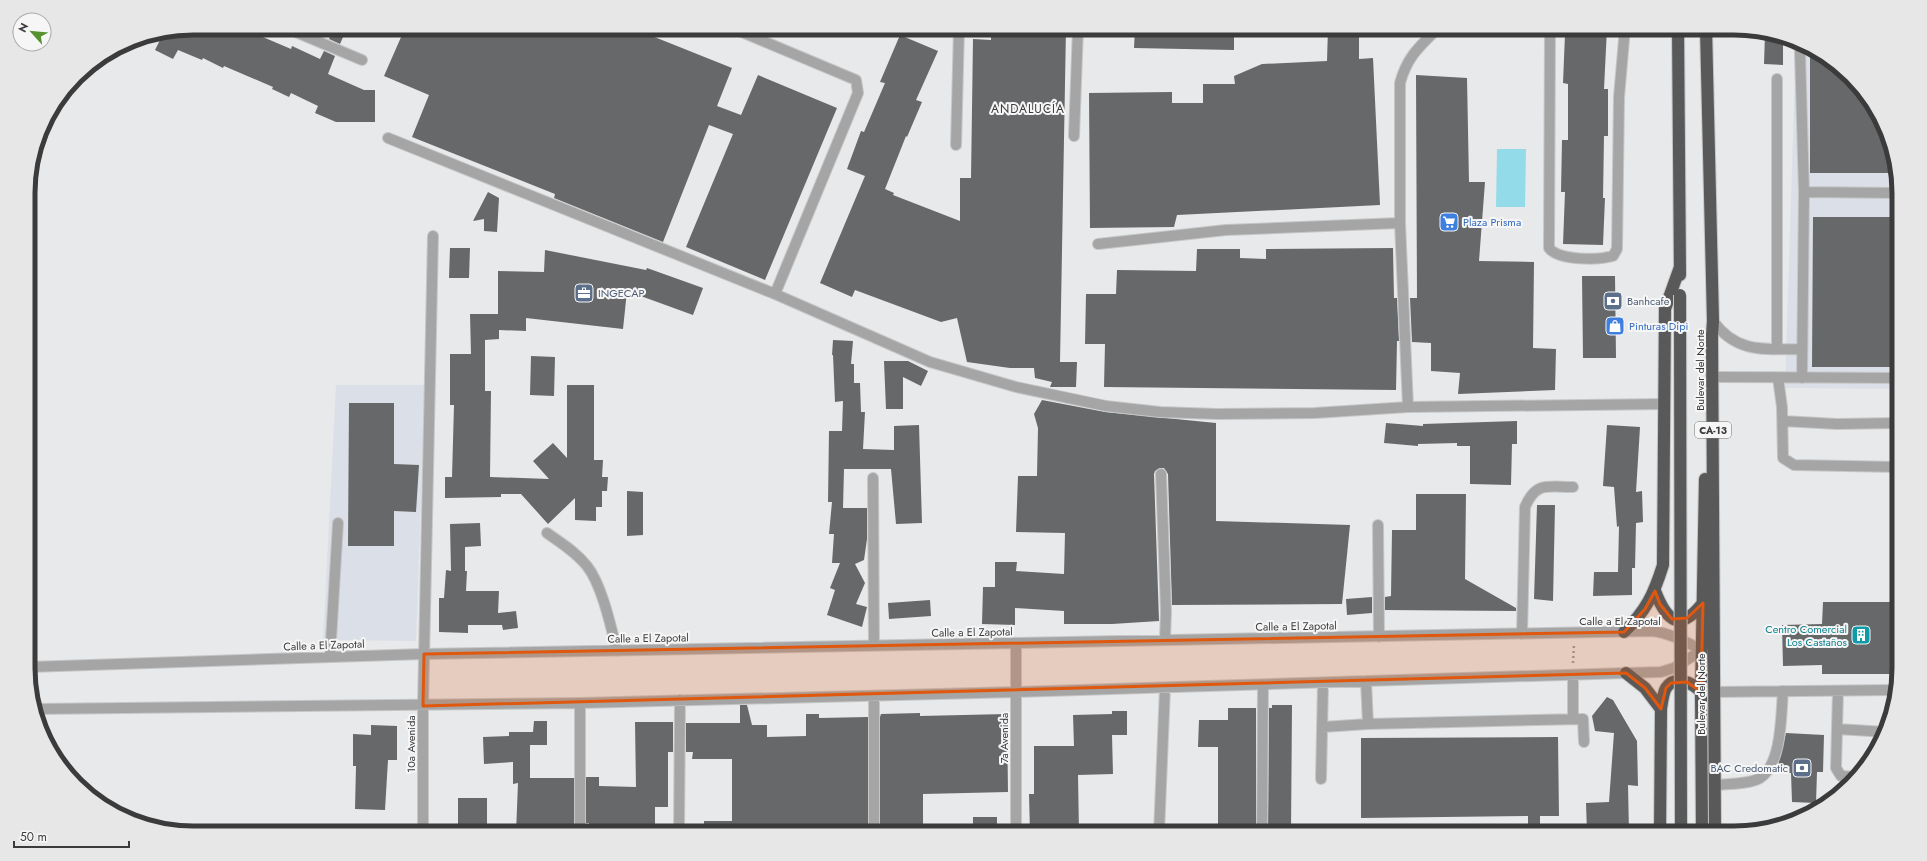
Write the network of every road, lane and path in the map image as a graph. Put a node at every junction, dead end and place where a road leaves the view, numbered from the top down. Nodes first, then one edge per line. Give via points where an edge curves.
1 (303, 35) edge
2 (749, 35) edge
3 (959, 35) edge
4 (1078, 35) edge
5 (1431, 35) edge
6 (1550, 35) edge
7 (1625, 35) edge
8 (1678, 35) edge
9 (1706, 35) edge
10 (1801, 50) edge
11 (362, 60) dead end
12 (1777, 79) dead end
13 (1074, 136) dead end
14 (388, 138) dead end
15 (956, 145) dead end
16 (1804, 192) junction
17 (1892, 193) edge
18 (1400, 223) junction
19 (433, 236) dead end
20 (1098, 244) dead end
21 (1680, 267) junction
22 (775, 294) junction
23 (1713, 321) junction
24 (1712, 334) junction
25 (1777, 349) junction
26 (1802, 349) junction
27 (1712, 377) junction
28 (1778, 378) junction
29 (1802, 378) junction
30 (1892, 378) edge
31 (1664, 404) junction
32 (1408, 408) junction
33 (1783, 422) junction
34 (1892, 423) edge
35 (1892, 467) edge
36 (1162, 474) dead end
37 (873, 478) dead end
38 (1573, 486) dead end
39 (338, 523) dead end
40 (1378, 525) dead end
41 (547, 533) dead end
42 (1655, 591) junction
43 (1704, 603) junction
44 (1624, 632) junction
45 (1574, 633) junction
46 (1522, 634) junction
47 (1379, 637) junction
48 (1165, 640) junction
49 (1016, 643) junction
50 (874, 646) junction
51 (1702, 650) junction
52 (617, 651) junction
53 (424, 654) junction
54 (330, 657) junction
55 (35, 667) edge
56 (1626, 673) junction
57 (1573, 675) junction
58 (1366, 682) junction
59 (1323, 683) junction
60 (1263, 685) junction
61 (1165, 688) junction
62 (1891, 690) edge
63 (1783, 691) junction
64 (1838, 691) junction
65 (1016, 692) junction
66 (1701, 692) junction
67 (1714, 692) junction
68 (874, 696) junction
69 (680, 700) junction
70 (580, 703) junction
71 (423, 706) junction
72 (40, 709) edge
73 (1661, 709) junction
74 (1573, 719) junction
75 (1368, 724) junction
76 (1323, 727) junction
77 (1837, 729) junction
78 (1879, 732) edge
79 (1584, 742) dead end
80 (1849, 776) edge
81 (1321, 779) dead end
82 (1715, 785) junction
83 (423, 826) edge
84 (580, 826) edge
85 (679, 826) edge
86 (874, 826) edge
87 (1016, 826) edge
88 (1159, 826) edge
89 (1262, 826) edge
90 (1660, 826) edge
91 (1681, 826) edge
92 (1702, 826) edge
93 (1715, 826) edge

1 - 11 street
2 - 22 street via 856,80 858,87 858,93
3 - 15 street
4 - 13 street
5 - 18 street via 1413,52 1404,67 1400,83
6 - 7 street via 1549,248 1557,254 1594,259 1613,256 1617,249 1619,98
8 - 21 highway, Bulevar del Norte / CA-13
9 - 23 highway, Bulevar del Norte / CA-13
10 - 16 street
12 - 25 street
14 - 22 street
16 - 17 street
16 - 26 street
18 - 20 street via 1226,230
18 - 32 street
19 - 53 street, 10a Avenida
21 - 31 highway via 1665,309
21 - 91 highway, Bulevar del Norte / CA-13, bridge
22 - 32 street via 930,362 1016,387 1106,406 1160,412 1217,414 1316,413
23 - 24 highway, Bulevar del Norte / CA-13
23 - 25 street via 1722,333 1742,345
24 - 27 highway, Bulevar del Norte / CA-13
24 - 43 highway via 1706,347
25 - 26 street
26 - 29 street
27 - 28 street
27 - 67 highway, Bulevar del Norte / CA-13
28 - 29 street
28 - 33 street
29 - 30 street
31 - 32 street
31 - 42 highway via 1663,565
33 - 34 street
33 - 35 street via 1783,458 1787,462
36 - 48 street
37 - 50 street
38 - 46 street via 1540,488 1531,494 1525,507
39 - 54 street
40 - 47 street
41 - 52 street via 575,553 588,567 598,588
42 - 43 highway via 1660,604 1672,618 1680,620 1694,614
42 - 44 highway via 1645,609
43 - 51 highway
44 - 45 street, Calle a El Zapotal
44 - 51 street, Calle a El Zapotal via 1662,632
45 - 46 street, Calle a El Zapotal
45 - 57 path
46 - 47 street, Calle a El Zapotal
47 - 48 street, Calle a El Zapotal
48 - 49 street, Calle a El Zapotal
49 - 50 street, Calle a El Zapotal
49 - 65 street, 7a Avenida
50 - 52 street, Calle a El Zapotal
51 - 56 street via 1674,668 1661,672
51 - 66 highway
52 - 53 street, Calle a El Zapotal
53 - 54 street, Calle a El Zapotal
53 - 71 street, 10a Avenida
54 - 55 street, Calle a El Zapotal
56 - 57 street
56 - 73 highway via 1645,688
57 - 58 street
57 - 74 street
58 - 59 street
58 - 75 street
59 - 60 street
59 - 76 street
60 - 61 street
60 - 89 street
61 - 65 street
61 - 88 street
62 - 64 street
63 - 64 street
63 - 67 street
63 - 82 street via 1776,757 1769,770 1760,779
64 - 77 street
65 - 68 street
65 - 87 street, 7a Avenida
66 - 73 highway via 1687,682 1671,683 1666,688
66 - 92 highway
67 - 82 highway, Bulevar del Norte / CA-13
68 - 69 street
68 - 86 street
69 - 70 street
69 - 85 street
70 - 71 street
70 - 84 street
71 - 72 street
71 - 83 street, 10a Avenida
73 - 90 highway
74 - 75 street
74 - 79 street via 1583,719
75 - 76 street
76 - 81 street
77 - 78 street
77 - 80 street via 1836,768 1841,776
82 - 93 highway, Bulevar del Norte / CA-13

